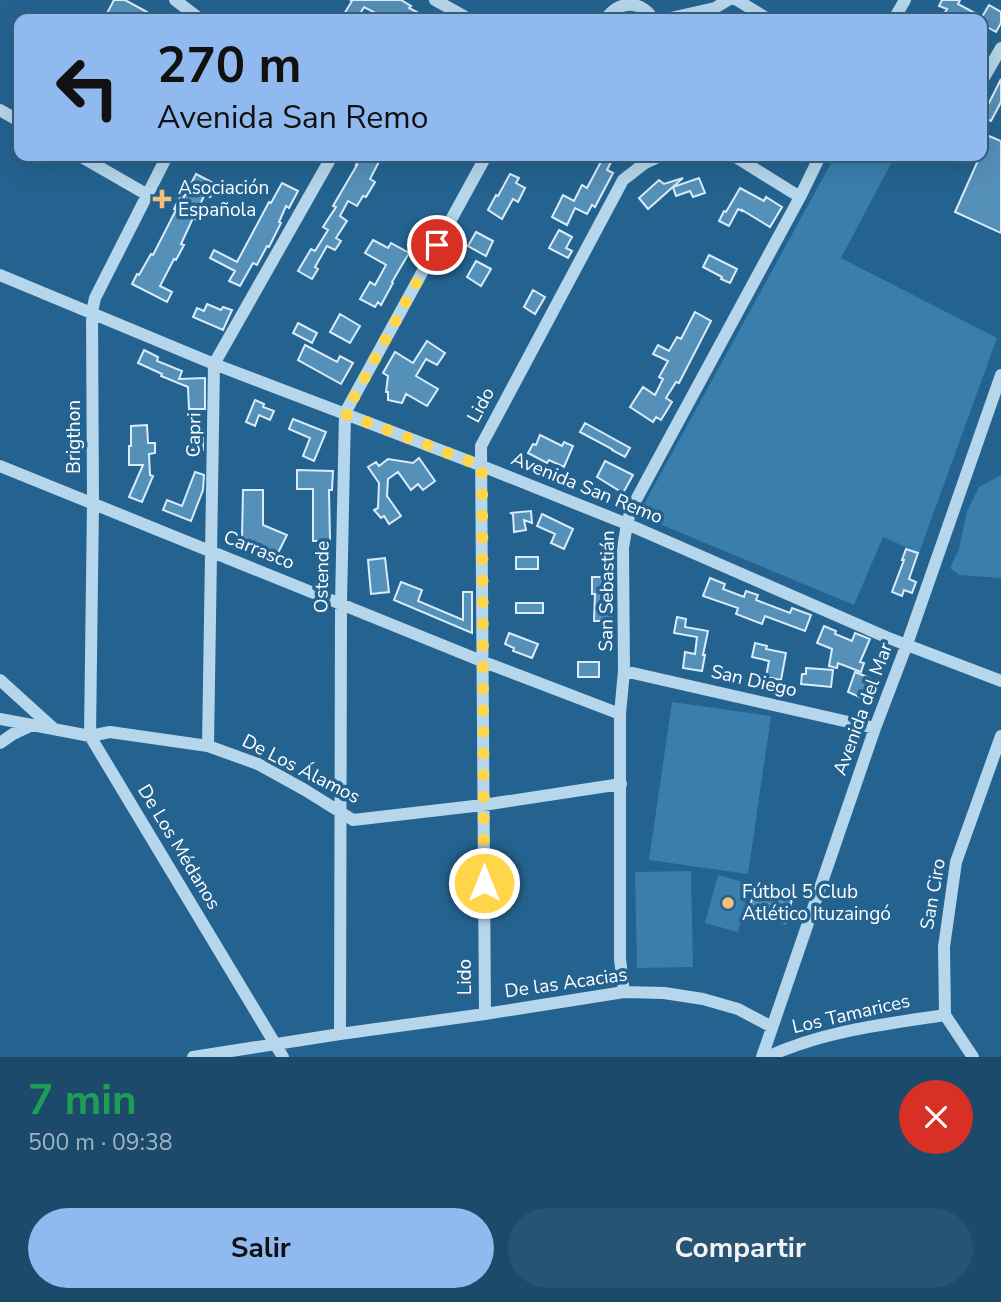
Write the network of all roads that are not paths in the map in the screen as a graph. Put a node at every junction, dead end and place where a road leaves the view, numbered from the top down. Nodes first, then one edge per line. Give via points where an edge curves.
1 (175, 0) edge
2 (435, 0) edge
3 (728, 0) edge
4 (737, 0) edge
5 (623, 2) edge
6 (193, 14) edge
7 (460, 14) edge
8 (609, 14) edge
9 (649, 14) edge
10 (688, 14) edge
11 (760, 14) edge
12 (1001, 48) edge
13 (987, 72) edge
14 (88, 161) edge
15 (164, 161) edge
16 (329, 161) edge
17 (483, 161) edge
18 (649, 161) edge
19 (742, 161) edge
20 (818, 161) edge
21 (146, 194) junction
22 (800, 197) junction
23 (0, 275) edge
24 (92, 312) junction
25 (214, 364) junction
26 (1001, 375) edge
27 (345, 414) junction
28 (0, 466) edge
29 (482, 466) junction
30 (93, 503) junction
31 (627, 524) junction
32 (211, 551) junction
33 (341, 603) junction
34 (907, 644) junction
35 (484, 662) junction
36 (624, 671) junction
37 (0, 680) edge
38 (1001, 681) edge
39 (620, 714) junction
40 (0, 719) edge
41 (32, 725) junction
42 (875, 728) junction
43 (55, 729) junction
44 (90, 736) junction
45 (1001, 736) edge
46 (0, 743) edge
47 (208, 746) junction
48 (621, 784) junction
49 (483, 804) junction
50 (340, 814) junction
51 (624, 992) junction
52 (485, 1014) junction
53 (945, 1015) junction
54 (772, 1027) junction
55 (340, 1034) junction
56 (275, 1045) junction
57 (193, 1057) edge
58 (283, 1057) edge
59 (764, 1057) edge
60 (973, 1057) edge

1 - 6 street
2 - 7 street
3 - 10 street
4 - 11 street
5 - 8 street
5 - 9 street
12 - 13 street
14 - 21 street
15 - 21 street, Brigthon
16 - 25 street, Capri
17 - 27 street, Ostende
18 - 29 street, Lido via 623,180 481,446
19 - 22 street
20 - 22 street, San Sebastián
21 - 24 street, Brigthon
22 - 31 street, San Sebastián
23 - 24 street, Avenida San Remo
24 - 25 street, Avenida San Remo
24 - 30 street, Brigthon
25 - 27 street, Avenida San Remo
25 - 32 street, Capri
26 - 34 street, Avenida del Mar
27 - 29 street, Avenida San Remo
27 - 33 street, Ostende
28 - 30 street, Carrasco
29 - 31 street, Avenida San Remo
29 - 35 street, Lido
30 - 32 street, Carrasco
30 - 44 street, Brigthon
31 - 34 street, Avenida San Remo
31 - 36 street, San Sebastián via 623,548
32 - 33 street, Carrasco
32 - 47 street, Capri
33 - 35 street, Carrasco
33 - 50 street, Ostende
34 - 38 street, Avenida San Remo
34 - 42 street, Avenida del Mar
35 - 39 street, Carrasco
35 - 49 street, Lido
36 - 39 street, San Sebastián
36 - 42 street, San Diego
37 - 43 street
39 - 48 street, San Sebastián
40 - 41 street
41 - 43 street
41 - 46 street
42 - 54 street, Avenida del Mar
43 - 44 street
44 - 47 street, De Los Álamos via 110,732
44 - 56 street, De Los Médanos
45 - 53 street, San Ciro via 956,862 944,947
47 - 50 street, De Los Álamos via 258,764
48 - 49 street, De Los Álamos
48 - 51 street, San Sebastián
49 - 50 street, De Los Álamos via 353,820
49 - 52 street, Lido
50 - 55 street, Ostende
51 - 52 street, De las Acacias
51 - 54 street, De las Acacias via 703,999 738,1009
52 - 55 street, De las Acacias
53 - 59 street, Los Tamarices via 831,1034
53 - 60 street
54 - 59 street, Avenida del Mar
55 - 56 street, De las Acacias
56 - 57 street, De las Acacias
56 - 58 street, De Los Médanos

